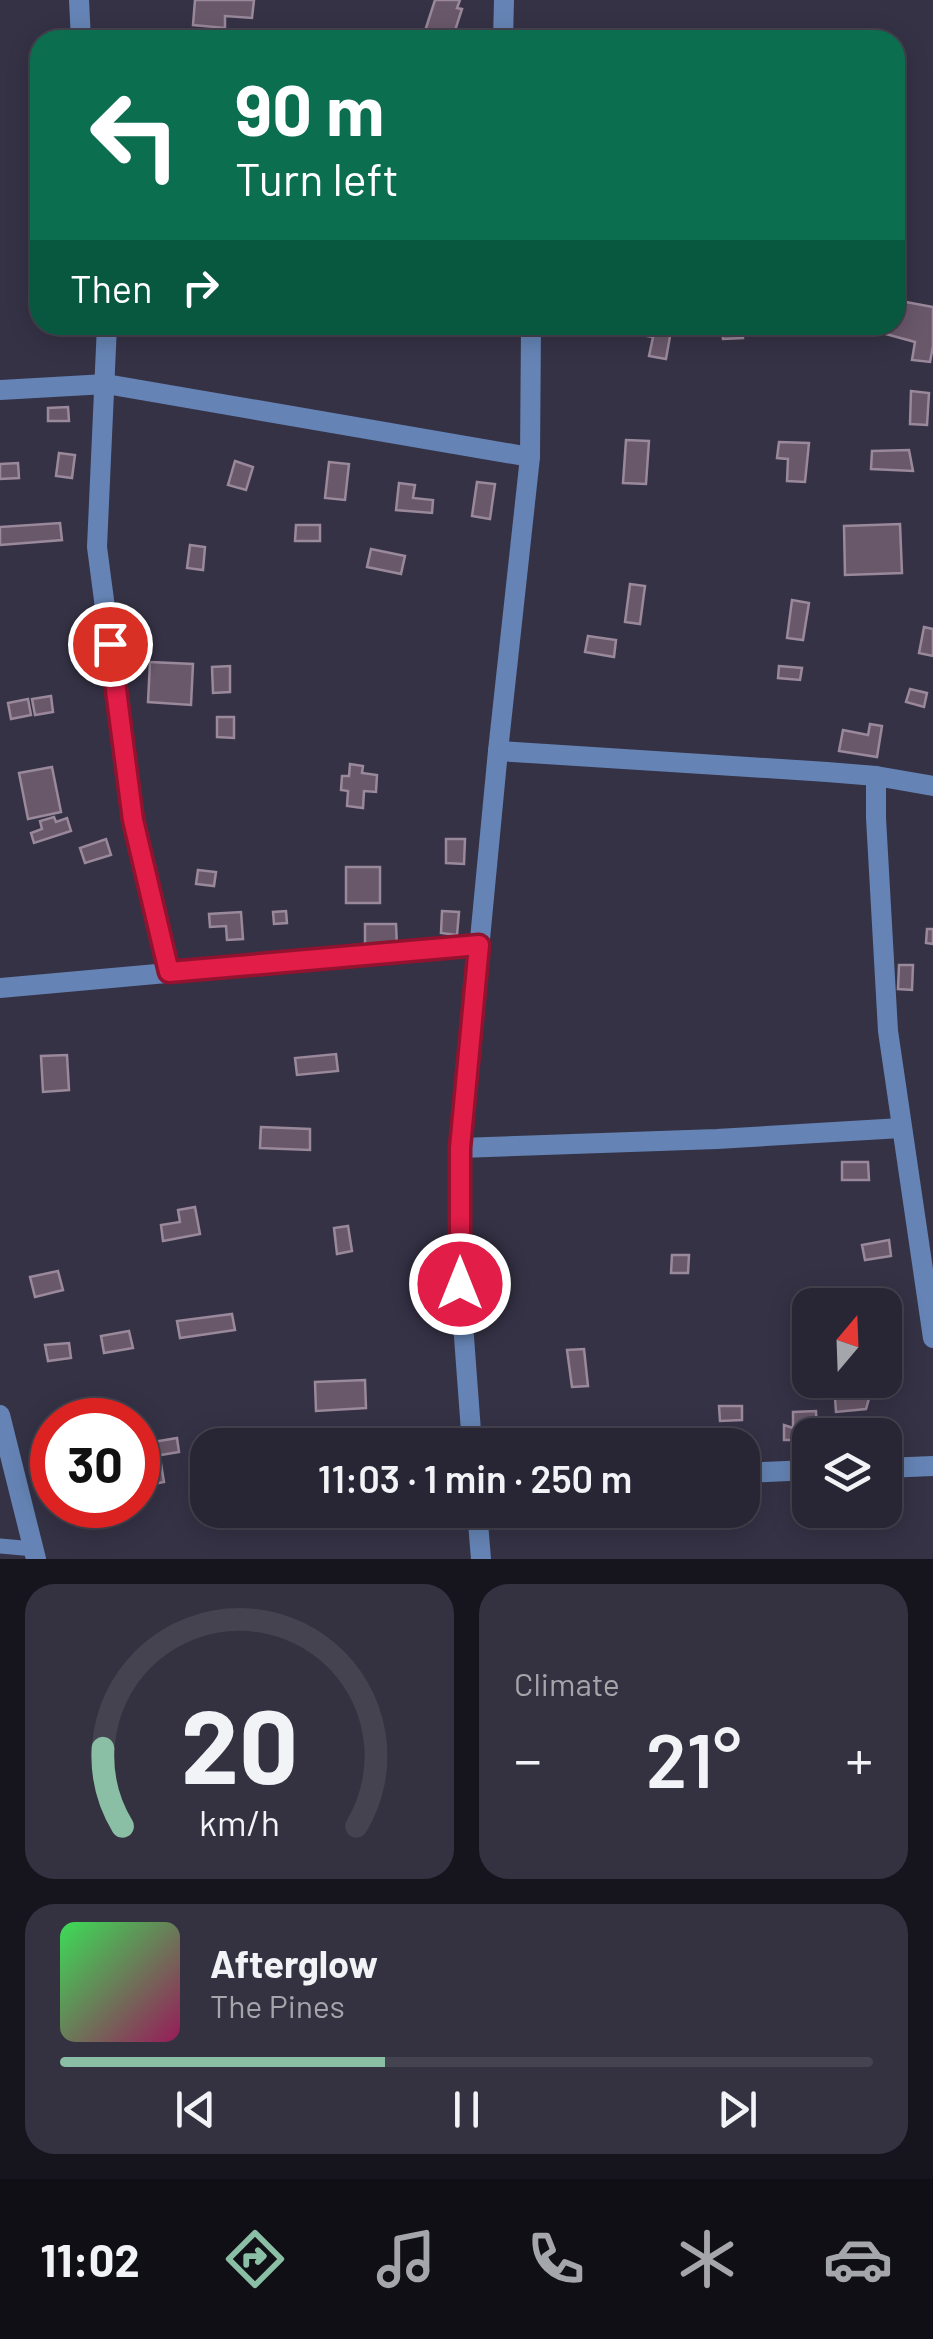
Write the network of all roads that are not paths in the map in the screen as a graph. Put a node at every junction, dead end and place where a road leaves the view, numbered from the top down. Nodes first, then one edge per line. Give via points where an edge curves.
1 (79, 0) edge
2 (504, 0) edge
3 (80, 30) edge
4 (503, 30) edge
5 (107, 335) edge
6 (531, 335) edge
7 (106, 384) junction
8 (0, 390) edge
9 (530, 457) junction
10 (498, 751) junction
11 (876, 776) junction
12 (933, 786) edge
13 (479, 945) junction
14 (169, 972) junction
15 (0, 988) edge
16 (901, 1128) junction
17 (460, 1148) junction
18 (933, 1338) edge
19 (0, 1415) edge
20 (471, 1428) edge
21 (933, 1466) edge
22 (902, 1467) edge
23 (792, 1471) edge
24 (760, 1472) edge
25 (478, 1528) edge
26 (0, 1546) edge
27 (35, 1554) edge
28 (481, 1559) edge

1 - 3 street
2 - 4 street
5 - 7 street
6 - 9 street
7 - 8 street
7 - 9 street
7 - 14 street via 97,548 133,820
9 - 10 street
10 - 11 street
10 - 13 street
11 - 12 street
11 - 16 street via 888,1031
13 - 14 street
13 - 17 street
14 - 15 street
16 - 17 street
16 - 18 street
17 - 20 street via 460,1284
19 - 27 street
21 - 22 street
23 - 24 street
25 - 28 street
26 - 27 lane

